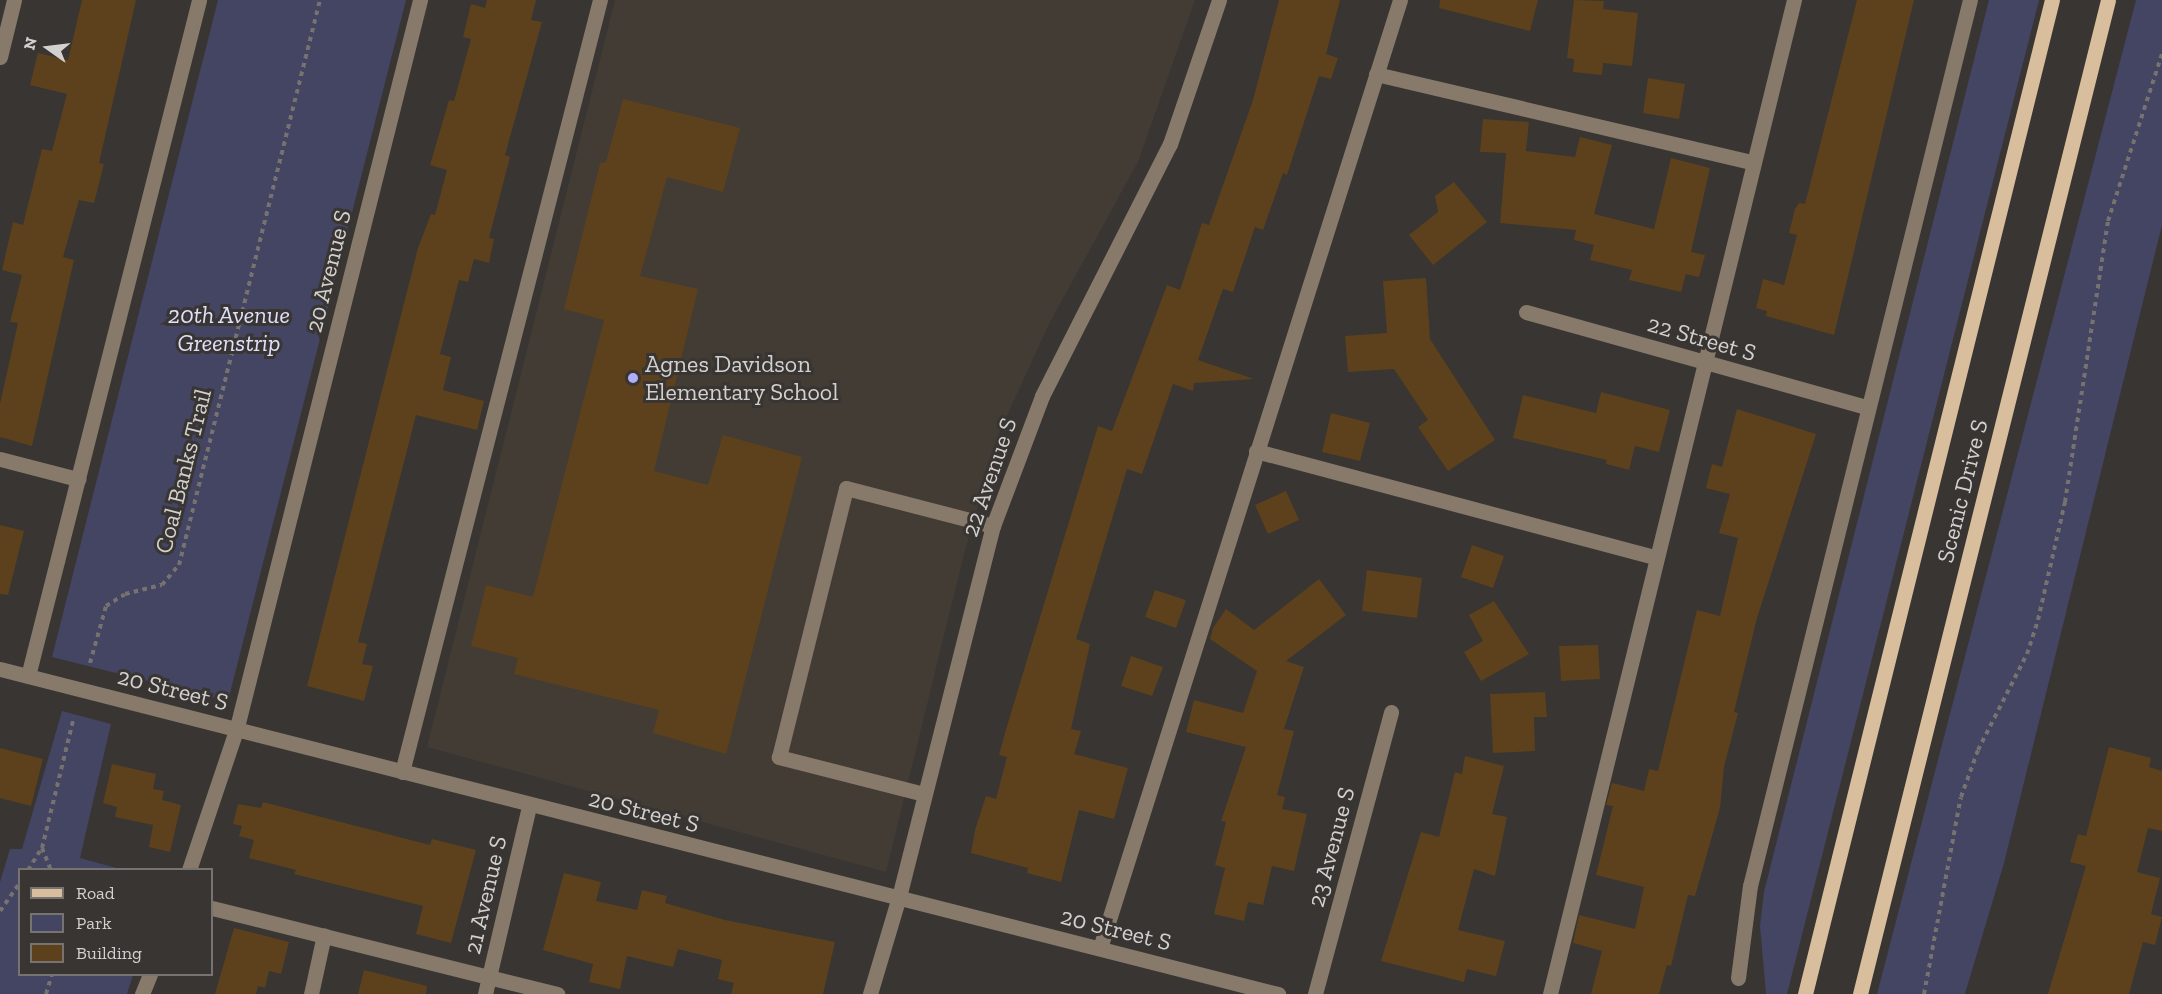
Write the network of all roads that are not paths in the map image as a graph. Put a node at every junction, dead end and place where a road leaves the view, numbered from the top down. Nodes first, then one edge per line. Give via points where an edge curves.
1 (14, 0) edge
2 (199, 0) edge
3 (420, 0) edge
4 (600, 0) edge
5 (1219, 0) edge
6 (1400, 0) edge
7 (1794, 0) edge
8 (1970, 0) edge
9 (2052, 0) edge
10 (2108, 0) edge
11 (0, 57) edge
12 (1376, 74) junction
13 (1754, 163) junction
14 (1526, 312) dead end
15 (1705, 362) junction
16 (1867, 407) junction
17 (1256, 451) junction
18 (0, 459) edge
19 (78, 479) junction
20 (993, 526) junction
21 (1654, 557) junction
22 (0, 669) edge
23 (28, 676) junction
24 (1391, 712) dead end
25 (237, 727) junction
26 (402, 772) junction
27 (924, 794) junction
28 (529, 806) junction
29 (190, 868) edge
30 (899, 897) junction
31 (213, 908) edge
32 (324, 934) junction
33 (1100, 948) junction
34 (490, 975) junction
35 (150, 976) edge
36 (1738, 978) dead end
37 (142, 994) edge
38 (311, 994) edge
39 (485, 994) edge
40 (557, 994) edge
41 (870, 994) edge
42 (1278, 994) edge
43 (1315, 994) edge
44 (1550, 994) edge
45 (1805, 994) edge
46 (1860, 994) edge

1 - 11 street
2 - 19 street
3 - 25 street, 20 Avenue S
4 - 26 street
5 - 20 street, 22 Avenue S via 1170,144 1042,396
6 - 12 street
7 - 13 street
8 - 16 street
9 - 45 main road, Scenic Drive S
10 - 46 main road, Scenic Drive S
12 - 13 street
12 - 17 street
13 - 15 street
14 - 15 street, 22 Street S
15 - 16 street, 22 Street S
15 - 21 street
16 - 36 street via 1750,886
17 - 21 street
17 - 33 street
18 - 19 street
19 - 23 street
20 - 27 street, 22 Avenue S
20 - 27 street via 846,488 779,757
21 - 44 street
22 - 23 street, 20 Street S
23 - 25 street, 20 Street S
24 - 43 street, 23 Avenue S
25 - 26 street, 20 Street S
25 - 29 street, 20 Avenue S
26 - 28 street, 20 Street S
27 - 30 street, 22 Avenue S
28 - 30 street, 20 Street S
28 - 34 street, 21 Avenue S
30 - 33 street, 20 Street S
30 - 41 street, 22 Avenue S
31 - 32 street
32 - 34 street
32 - 38 street
33 - 42 street, 20 Street S
34 - 39 street, 21 Avenue S
34 - 40 street
35 - 37 street

